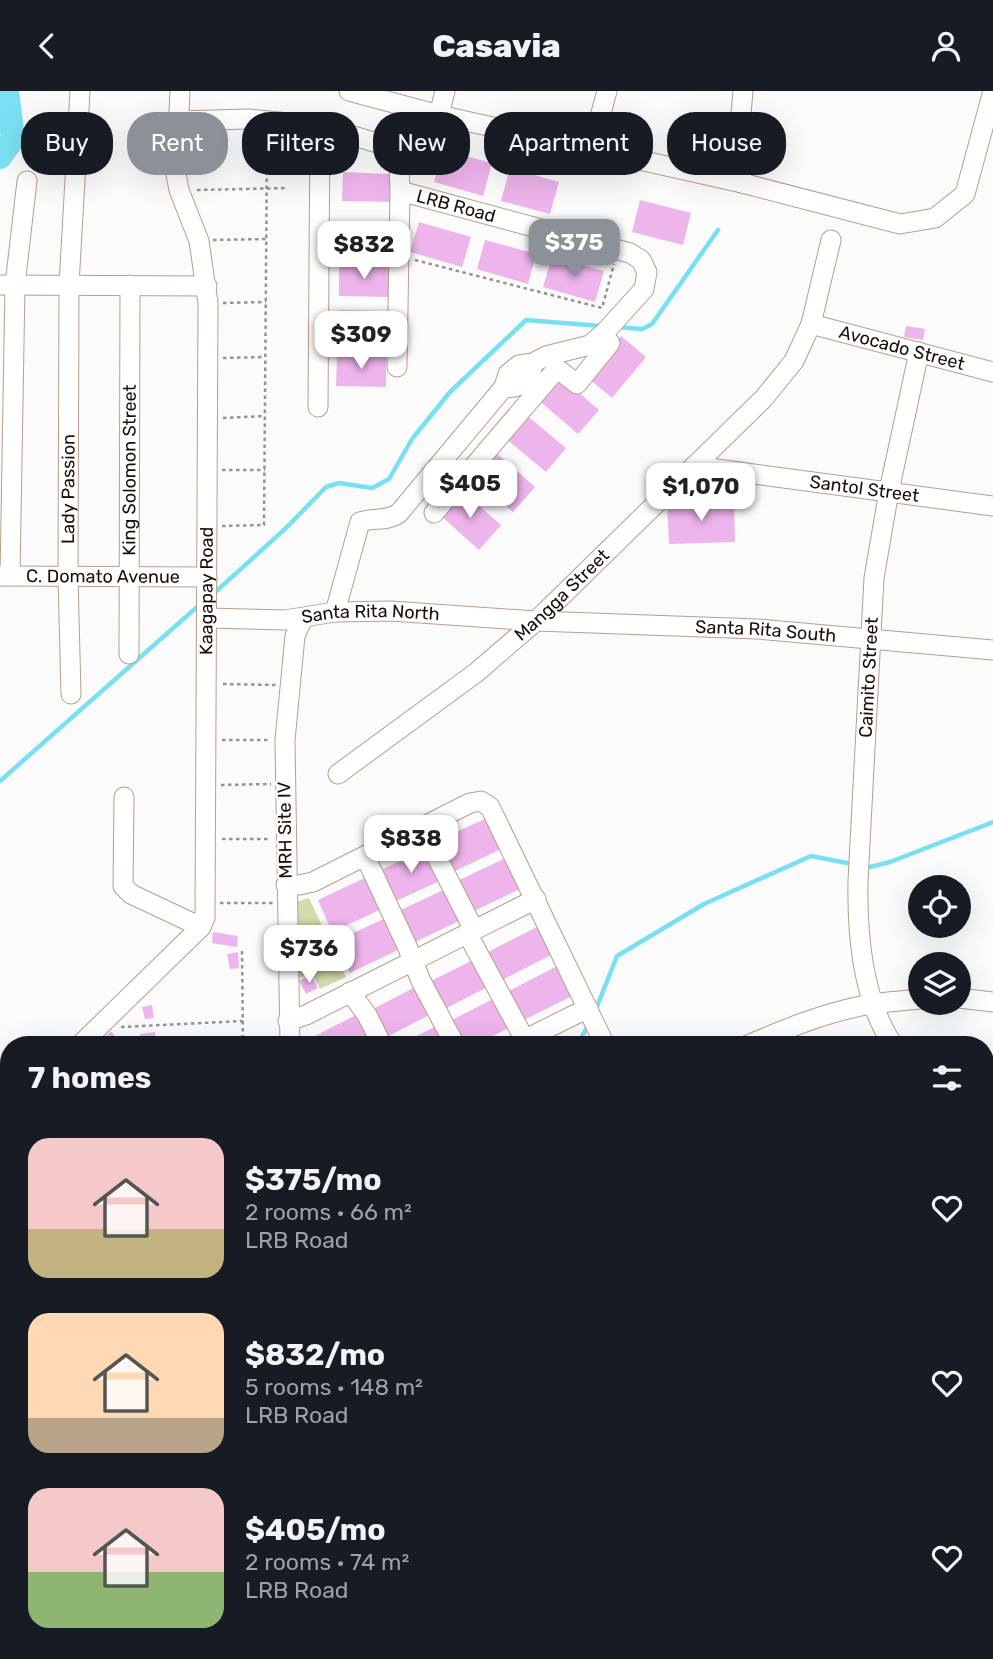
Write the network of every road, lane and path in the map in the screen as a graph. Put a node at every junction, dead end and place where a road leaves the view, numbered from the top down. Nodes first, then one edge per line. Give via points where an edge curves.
1 (80, 91) edge
2 (180, 91) edge
3 (349, 91) edge
4 (445, 91) edge
5 (607, 91) edge
6 (743, 91) edge
7 (993, 91) edge
8 (179, 112) edge
9 (428, 112) edge
10 (440, 112) edge
11 (601, 112) edge
12 (359, 138) edge
13 (653, 164) edge
14 (178, 175) edge
15 (266, 175) edge
16 (320, 175) edge
17 (27, 181) dead end
18 (742, 183) junction
19 (266, 188) junction
20 (288, 188) dead end
21 (179, 190) junction
22 (400, 191) junction
23 (266, 239) junction
24 (831, 240) dead end
25 (199, 241) junction
26 (618, 250) junction
27 (399, 256) junction
28 (7, 285) edge
29 (69, 285) junction
30 (130, 285) junction
31 (207, 294) junction
32 (266, 302) junction
33 (811, 324) junction
34 (607, 329) junction
35 (919, 352) junction
36 (265, 357) junction
37 (209, 358) junction
38 (397, 367) dead end
39 (993, 372) edge
40 (318, 407) dead end
41 (265, 417) junction
42 (208, 419) junction
43 (694, 465) junction
44 (208, 470) junction
45 (265, 470) junction
46 (889, 491) junction
47 (993, 506) edge
48 (434, 513) dead end
49 (207, 527) junction
50 (5, 576) edge
51 (68, 577) junction
52 (207, 577) junction
53 (130, 578) junction
54 (335, 612) junction
55 (207, 618) junction
56 (303, 618) junction
57 (536, 621) junction
58 (870, 638) junction
59 (993, 650) edge
60 (129, 654) dead end
61 (206, 684) junction
62 (290, 685) junction
63 (71, 694) dead end
64 (205, 740) junction
65 (285, 740) junction
66 (338, 774) dead end
67 (284, 784) junction
68 (206, 785) junction
69 (124, 797) dead end
70 (422, 828) junction
71 (205, 839) junction
72 (285, 839) junction
73 (365, 856) junction
74 (286, 894) junction
75 (536, 899) junction
76 (204, 903) junction
77 (201, 927) junction
78 (470, 932) junction
79 (242, 951) dead end
80 (413, 961) junction
81 (350, 992) junction
82 (971, 999) edge
83 (908, 1000) edge
84 (993, 1002) edge
85 (874, 1004) junction
86 (588, 1008) junction
87 (243, 1021) junction
88 (288, 1021) junction
89 (97, 1029) junction
90 (90, 1036) edge
91 (243, 1036) edge
92 (289, 1036) edge
93 (378, 1036) edge
94 (450, 1036) edge
95 (517, 1036) edge
96 (532, 1036) edge
97 (601, 1036) edge
98 (770, 1036) edge
99 (888, 1036) edge
100 (126, 1659) edge
101 (135, 1659) edge

1 - 29 street, Lady Passion
2 - 8 street, Kaagapay Road
3 - 9 street
4 - 10 street
5 - 11 street
6 - 18 street
7 - 18 street via 965,194 935,218 900,224
12 - 22 street, LRB Road via 394,148
13 - 18 street
14 - 21 street, Kaagapay Road
15 - 19 path
16 - 40 street
17 - 28 street
19 - 20 path
19 - 21 path
19 - 23 path
21 - 25 street, Kaagapay Road
22 - 26 street, LRB Road
22 - 27 street
23 - 25 path
23 - 32 path
24 - 33 street, Mangga Street
25 - 31 street, Kaagapay Road
26 - 27 path via 602,308
26 - 34 street, LRB Road via 641,260 648,272 644,289
27 - 38 street
28 - 29 street
28 - 50 street
29 - 30 street
29 - 51 street, Lady Passion
30 - 31 street
30 - 53 street, King Solomon Street
31 - 32 path
31 - 37 street, Kaagapay Road
32 - 36 path
33 - 35 street, Avocado Street
33 - 43 street, Mangga Street via 794,361 771,389
34 - 48 street via 610,343 577,384 555,371
34 - 54 street, LRB Road via 590,345 533,363 526,381 513,389 504,387 399,513 391,519 360,522
35 - 39 street, Avocado Street
35 - 46 street, Caimito Street
36 - 37 path
36 - 41 path
37 - 42 street, Kaagapay Road
41 - 42 path
41 - 45 path
42 - 44 street, Kaagapay Road
43 - 46 street, Santol Street
43 - 57 street, Mangga Street
44 - 45 path
44 - 49 street, Kaagapay Road
45 - 49 path via 264,525
46 - 47 street, Santol Street
46 - 58 street, Caimito Street via 874,579
49 - 52 street, Kaagapay Road
50 - 51 street, C. Domato Avenue
51 - 53 street, C. Domato Avenue
51 - 63 street, Lady Passion
52 - 53 street, C. Domato Avenue
52 - 55 street, Kaagapay Road
53 - 60 street, King Solomon Street
54 - 56 street, Santa Rita North
54 - 57 street, Santa Rita North via 391,611
55 - 56 street, Santa Rita North
55 - 61 street, Kaagapay Road
56 - 62 street, MRH Site IV via 295,636
57 - 58 street, Santa Rita South
57 - 66 street, Mangga Street via 477,672
58 - 59 street, Santa Rita South
58 - 85 street, Caimito Street via 857,916
61 - 62 path
61 - 64 street, Kaagapay Road
62 - 65 street, MRH Site IV
64 - 65 path
64 - 68 street, Kaagapay Road
65 - 67 street, MRH Site IV
67 - 68 path
67 - 72 street, MRH Site IV
68 - 71 street, Kaagapay Road
69 - 77 street via 123,886
70 - 73 street
70 - 75 street via 481,801 490,807
70 - 78 street
71 - 72 path
71 - 76 street, Kaagapay Road
72 - 74 street, MRH Site IV
73 - 74 street
73 - 80 street
74 - 76 path
74 - 88 street, MRH Site IV
75 - 78 street
75 - 86 street
76 - 77 street, Kaagapay Road
77 - 89 street
78 - 80 street
78 - 95 street
79 - 87 path
80 - 81 street
80 - 94 street
81 - 88 street
81 - 93 street
82 - 84 street
83 - 85 street
85 - 98 street via 831,1013
85 - 99 street, Caimito Street
86 - 96 street
86 - 97 street
87 - 89 path
87 - 91 path
88 - 92 street, MRH Site IV
89 - 90 street
100 - 101 street

